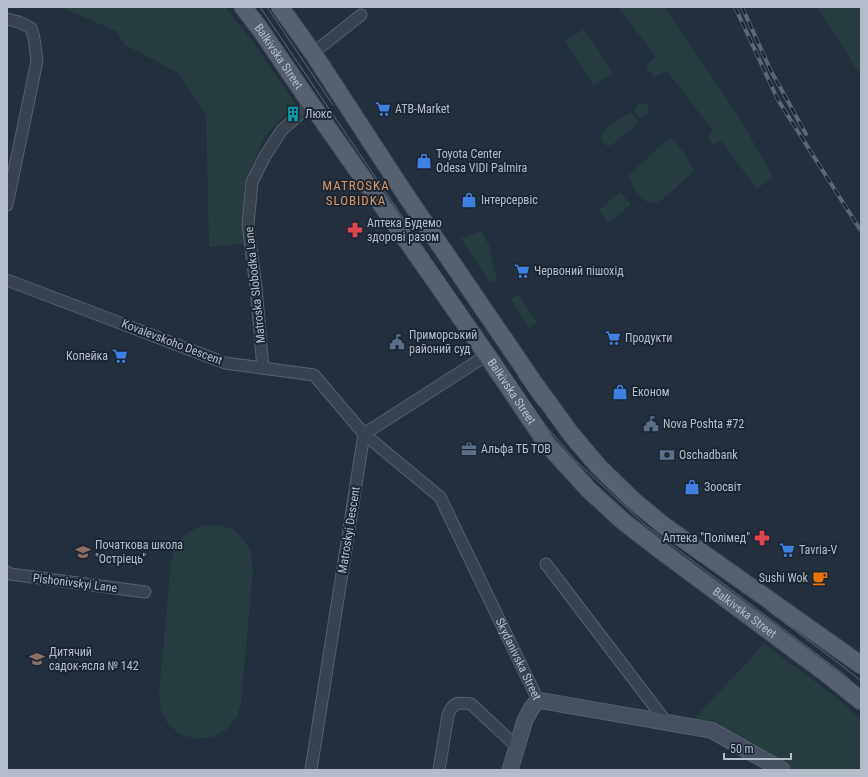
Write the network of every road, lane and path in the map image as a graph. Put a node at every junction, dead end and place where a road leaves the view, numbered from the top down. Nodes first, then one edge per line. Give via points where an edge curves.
1 (243, 7) edge
2 (280, 7) edge
3 (362, 15) dead end
4 (7, 19) edge
5 (313, 53) junction
6 (311, 104) junction
7 (7, 205) edge
8 (7, 280) edge
9 (487, 355) junction
10 (263, 368) junction
11 (364, 434) junction
12 (546, 564) dead end
13 (7, 572) edge
14 (144, 592) dead end
15 (861, 665) edge
16 (538, 700) junction
17 (861, 701) edge
18 (667, 723) junction
19 (517, 747) junction
20 (311, 770) edge
21 (439, 770) edge
22 (510, 770) edge
23 (782, 770) edge

1 - 6 main road, Balkivska Street
2 - 5 main road, Balkivska Street
3 - 5 street
4 - 7 street via 31,28 37,60
5 - 15 main road, Balkivska Street via 405,194 530,377 570,434 599,467 663,525
6 - 9 main road, Balkivska Street
6 - 10 street, Matroska Slobodka Lane via 282,130 252,182 248,225
8 - 10 street, Kovalevskoho Descent via 225,362
9 - 11 street
9 - 17 main road, Balkivska Street via 547,444 589,490 653,545
10 - 11 street, Kovalevskoho Descent via 314,375
11 - 16 street, Skydanivska Street via 440,496
11 - 20 street, Matroskyi Descent
12 - 18 street
13 - 14 street, Pishonivskyi Lane
16 - 18 street, Skydanivska Street
16 - 19 street via 525,720
18 - 23 street, Skydanivska Street via 711,730
19 - 21 street via 471,704 455,704 448,715
19 - 22 street

